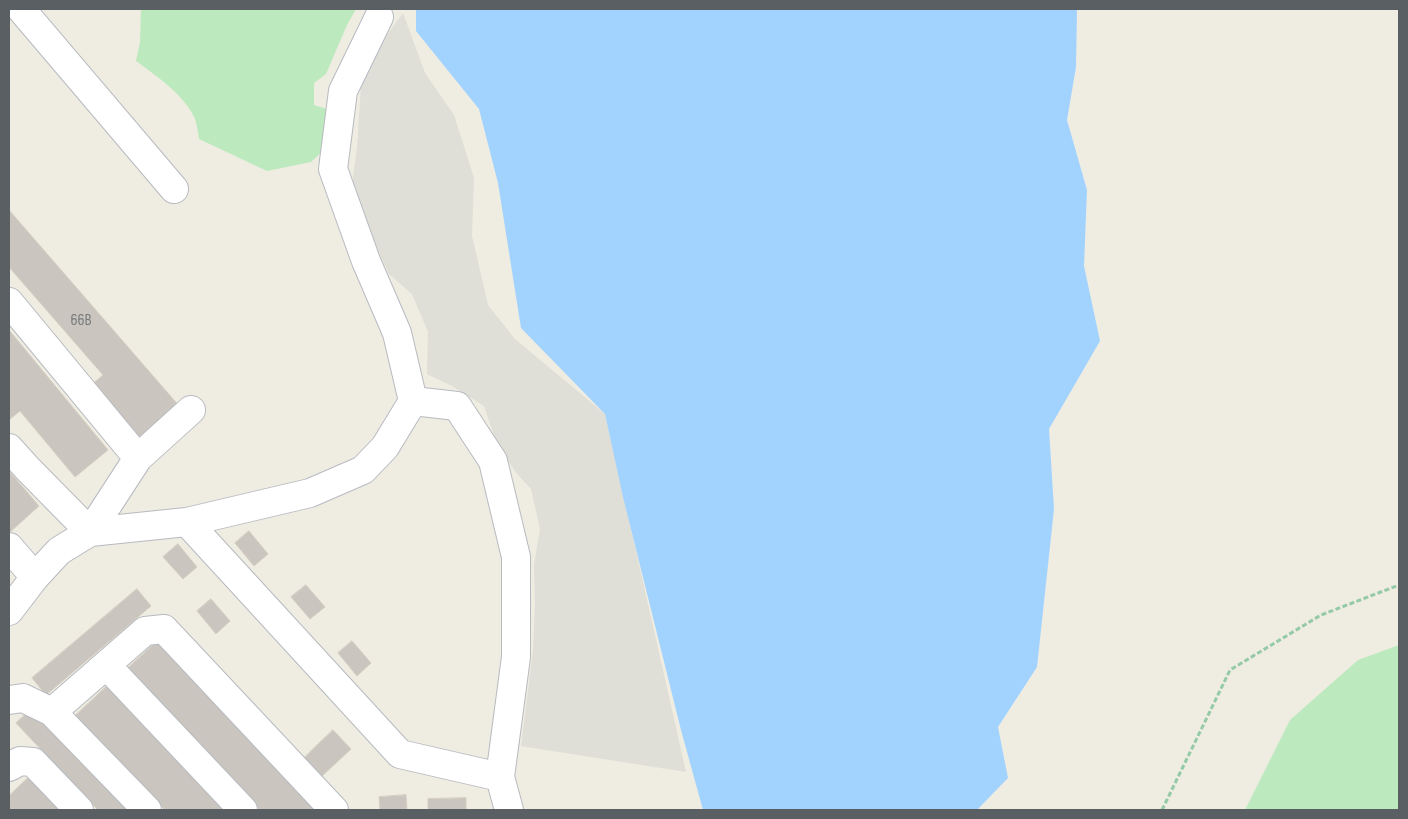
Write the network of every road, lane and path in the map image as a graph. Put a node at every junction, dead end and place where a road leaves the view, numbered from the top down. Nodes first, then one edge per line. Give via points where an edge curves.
1 (21, 9) edge
2 (379, 17) dead end
3 (174, 189) dead end
4 (9, 302) edge
5 (413, 401) junction
6 (192, 410) dead end
7 (9, 448) edge
8 (138, 458) junction
9 (187, 522) junction
10 (90, 532) junction
11 (9, 547) edge
12 (35, 576) junction
13 (1399, 584) edge
14 (9, 611) edge
15 (107, 666) junction
16 (9, 700) edge
17 (52, 712) junction
18 (9, 767) edge
19 (500, 777) junction
20 (78, 810) edge
21 (147, 810) edge
22 (243, 810) edge
23 (334, 810) edge
24 (509, 810) edge
25 (1162, 810) edge

1 - 3 lane
2 - 5 lane via 343,91 333,169 397,333
4 - 8 lane
5 - 9 lane via 385,447 363,470 310,493
5 - 19 lane via 458,406 492,461 516,557 516,657
6 - 8 lane
7 - 10 lane
8 - 10 lane
9 - 10 lane
9 - 19 lane via 400,754
10 - 12 lane via 59,551
11 - 12 lane
12 - 14 lane
13 - 25 path via 1321,615 1230,670
15 - 17 lane
15 - 22 lane
15 - 23 lane via 145,632 164,629
16 - 17 lane via 23,698
17 - 21 lane
18 - 20 lane via 20,762 33,762
19 - 24 lane

